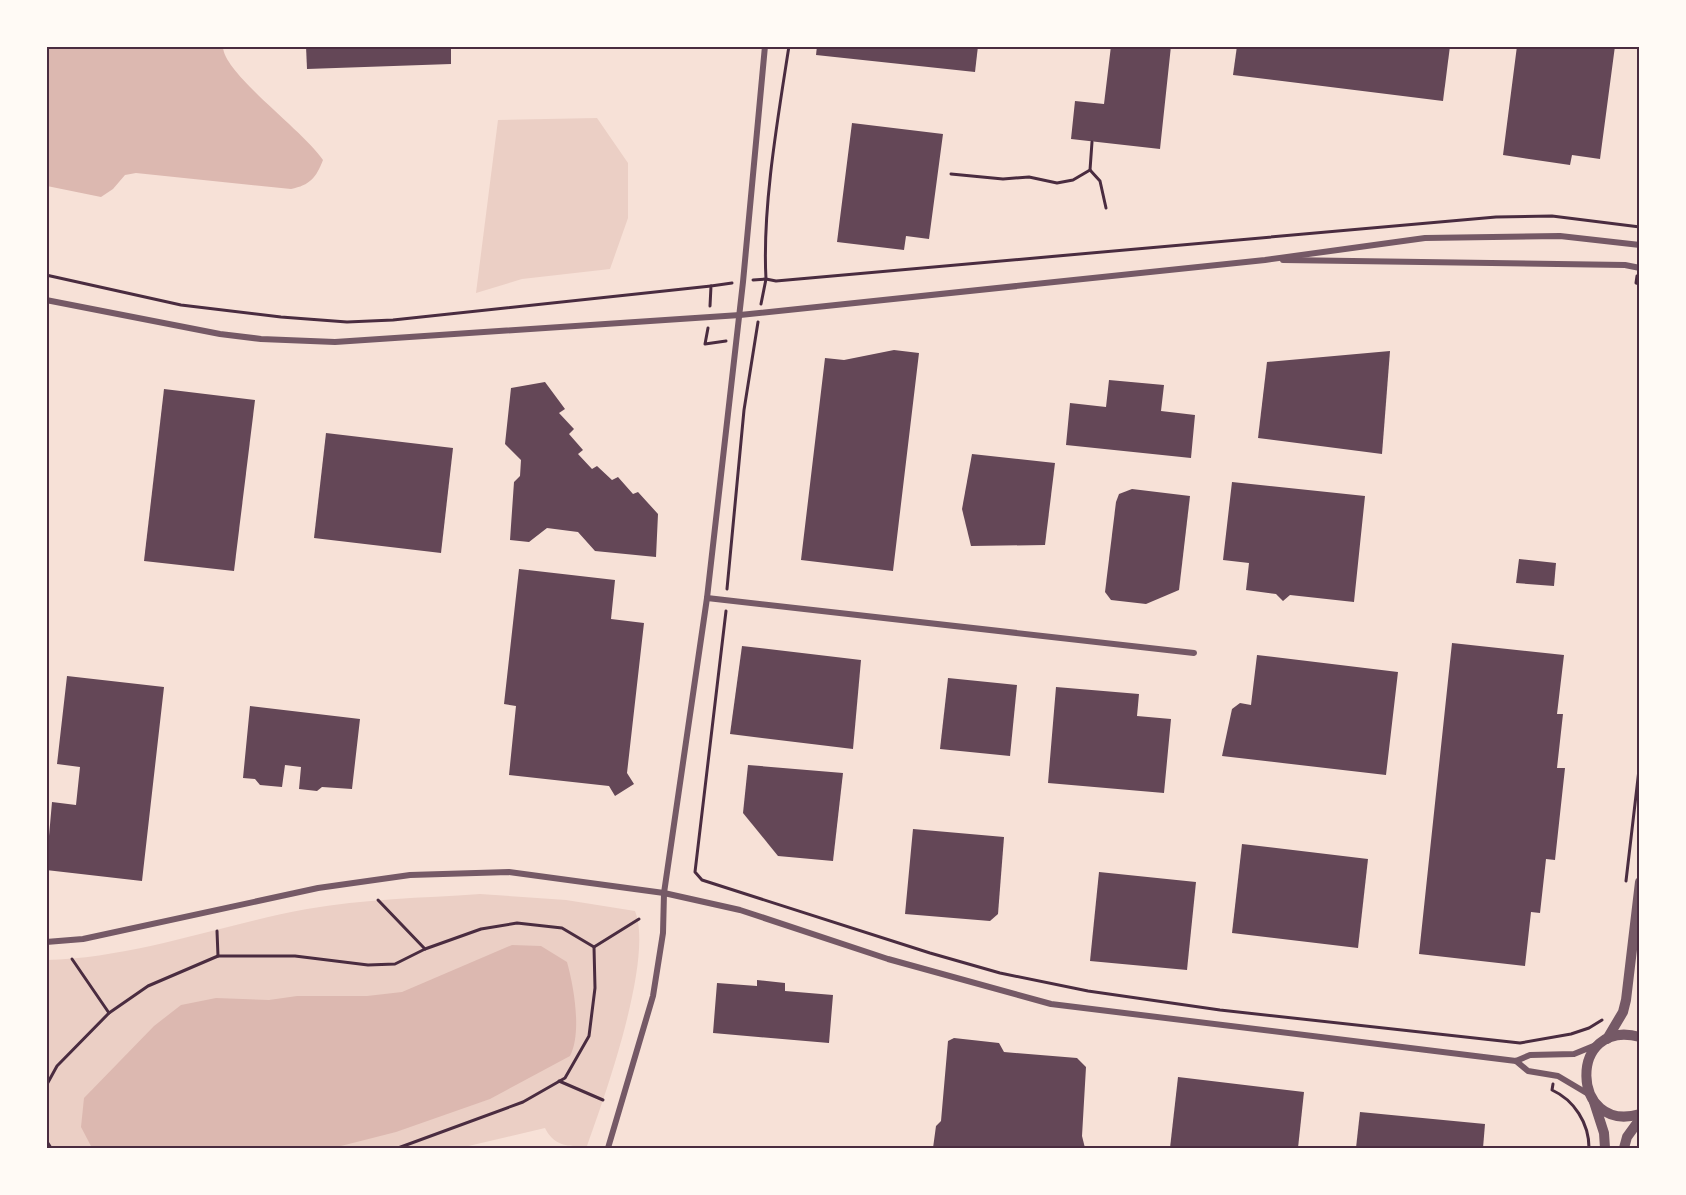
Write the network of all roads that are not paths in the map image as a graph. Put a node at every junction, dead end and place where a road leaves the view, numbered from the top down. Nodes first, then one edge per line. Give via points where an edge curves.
1 (765, 46) edge
2 (1640, 245) edge
3 (1264, 260) junction
4 (1640, 268) edge
5 (46, 300) edge
6 (740, 315) junction
7 (707, 598) junction
8 (1194, 653) dead end
9 (1640, 882) edge
10 (664, 893) junction
11 (46, 942) edge
12 (1640, 1036) edge
13 (1603, 1041) junction
14 (1516, 1061) junction
15 (1592, 1098) junction
16 (1640, 1114) edge
17 (1640, 1119) edge
18 (608, 1149) edge
19 (1605, 1149) edge
20 (1624, 1149) edge

1 - 6 street
2 - 3 street via 1560,236 1425,238
3 - 4 street
3 - 6 street
5 - 6 street via 220,334 335,342
6 - 7 street
7 - 8 street
7 - 10 street
9 - 13 street via 1626,1002
10 - 11 street via 509,872 410,875 318,888 82,939
10 - 14 street via 740,910 888,959 1051,1004
10 - 18 street via 663,933 653,996
12 - 13 street via 1623,1034
13 - 14 street via 1574,1054 1530,1055
13 - 15 street via 1590,1055 1586,1068
14 - 15 street via 1528,1071 1557,1076
15 - 16 street via 1613,1114
15 - 19 street
17 - 20 street

